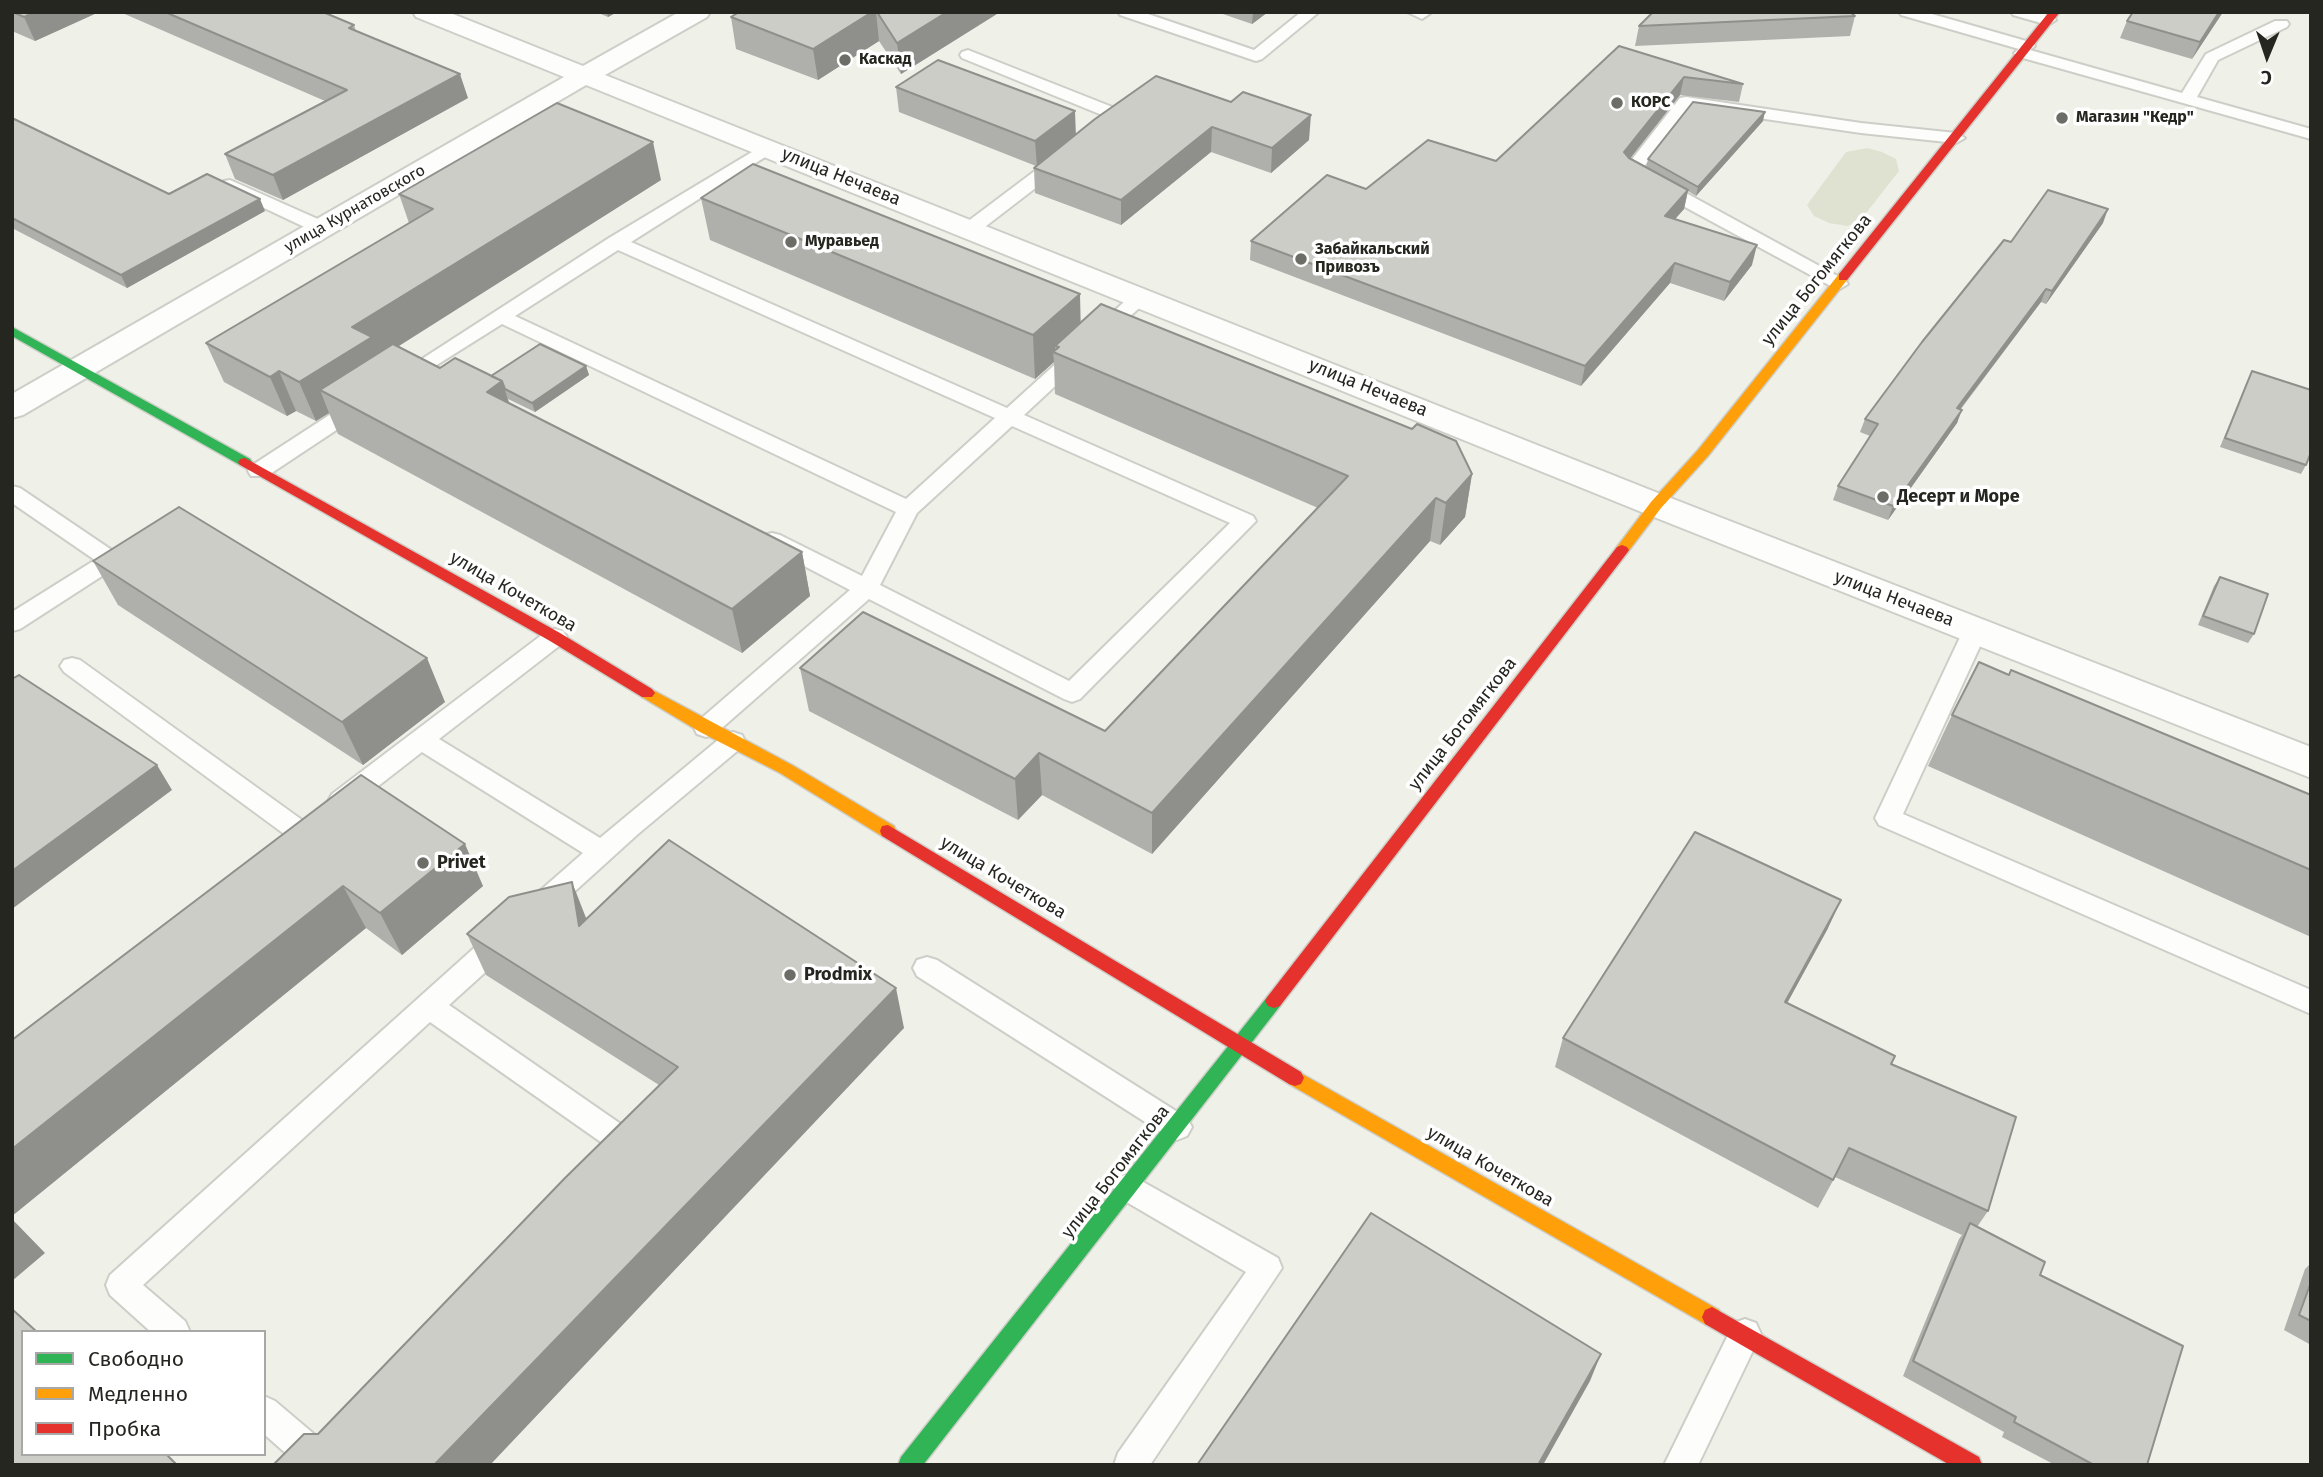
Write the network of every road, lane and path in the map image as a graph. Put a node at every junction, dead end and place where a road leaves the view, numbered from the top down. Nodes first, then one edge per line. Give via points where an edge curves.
1 (425, 12) edge
2 (698, 12) edge
3 (1126, 12) edge
4 (1311, 12) edge
5 (1415, 12) edge
6 (1424, 12) edge
7 (1907, 12) edge
8 (2020, 12) edge
9 (2051, 16) edge
10 (2281, 24) dead end
11 (2025, 49) junction
12 (968, 55) dead end
13 (582, 77) junction
14 (2187, 99) junction
15 (2311, 134) edge
16 (1956, 138) junction
17 (767, 148) junction
18 (208, 175) edge
19 (322, 228) junction
20 (970, 229) junction
21 (616, 243) junction
22 (1838, 285) junction
23 (1141, 297) junction
24 (500, 316) junction
25 (12, 331) edge
26 (420, 366) junction
27 (79, 369) junction
28 (444, 379) edge
29 (12, 408) edge
30 (1009, 416) junction
31 (259, 471) junction
32 (12, 493) edge
33 (1656, 505) junction
34 (908, 509) junction
35 (756, 532) edge
36 (869, 587) junction
37 (12, 622) edge
38 (1975, 631) junction
39 (555, 637) junction
40 (72, 666) dead end
41 (706, 728) junction
42 (421, 740) junction
43 (733, 741) junction
44 (2311, 764) edge
45 (300, 832) junction
46 (278, 849) edge
47 (601, 852) junction
48 (927, 968) dead end
49 (2311, 1003) edge
50 (429, 1006) junction
51 (1241, 1044) junction
52 (1177, 1127) junction
53 (600, 1174) edge
54 (1129, 1187) junction
55 (172, 1330) edge
56 (1745, 1334) junction
57 (266, 1414) edge
58 (342, 1444) edge
59 (909, 1465) edge
60 (1130, 1465) edge
61 (1680, 1465) edge
62 (1971, 1465) edge

1 - 13 street, улица Нечаева
2 - 13 street, улица Курнатовского
3 - 4 lane via 1256,56
5 - 6 lane
7 - 11 lane
8 - 9 lane
9 - 11 street, улица Богомягкова
10 - 14 lane via 2213,57
11 - 14 lane
11 - 16 street, улица Богомягкова
12 - 20 lane via 1119,116
13 - 17 street, улица Нечаева
13 - 19 street, улица Курнатовского
14 - 15 lane
16 - 22 street, улица Богомягкова
16 - 22 lane via 1686,102 1632,171
17 - 20 street, улица Нечаева
17 - 21 lane
18 - 19 lane
19 - 27 street, улица Курнатовского
20 - 23 street, улица Нечаева
21 - 24 lane
21 - 30 lane
22 - 33 street, улица Богомягкова
23 - 30 lane
23 - 33 street, улица Нечаева
24 - 26 lane
24 - 34 lane
25 - 27 street, улица Кочеткова
26 - 28 lane
26 - 31 lane
27 - 29 street, улица Курнатовского
27 - 31 street, улица Кочеткова
30 - 34 lane
30 - 36 lane via 1245,521 1072,693
31 - 39 street, улица Кочеткова
32 - 37 lane via 111,560
33 - 38 street, улица Нечаева
33 - 51 street, улица Богомягкова
34 - 36 lane
35 - 36 lane
36 - 41 lane
38 - 44 street, улица Нечаева
38 - 49 lane via 1888,818
39 - 41 street, улица Кочеткова
39 - 42 lane
40 - 45 lane
41 - 43 street, улица Кочеткова
42 - 45 lane
42 - 47 lane
43 - 47 lane
43 - 51 street, улица Кочеткова
45 - 46 lane
47 - 50 lane
48 - 52 lane
50 - 53 lane via 628,1144
50 - 55 lane via 121,1285
51 - 52 street, улица Богомягкова
51 - 56 street, улица Кочеткова
52 - 54 street, улица Богомягкова
54 - 59 street, улица Богомягкова
54 - 60 lane via 1266,1268
56 - 61 lane
56 - 62 street, улица Кочеткова
57 - 58 lane via 323,1464

